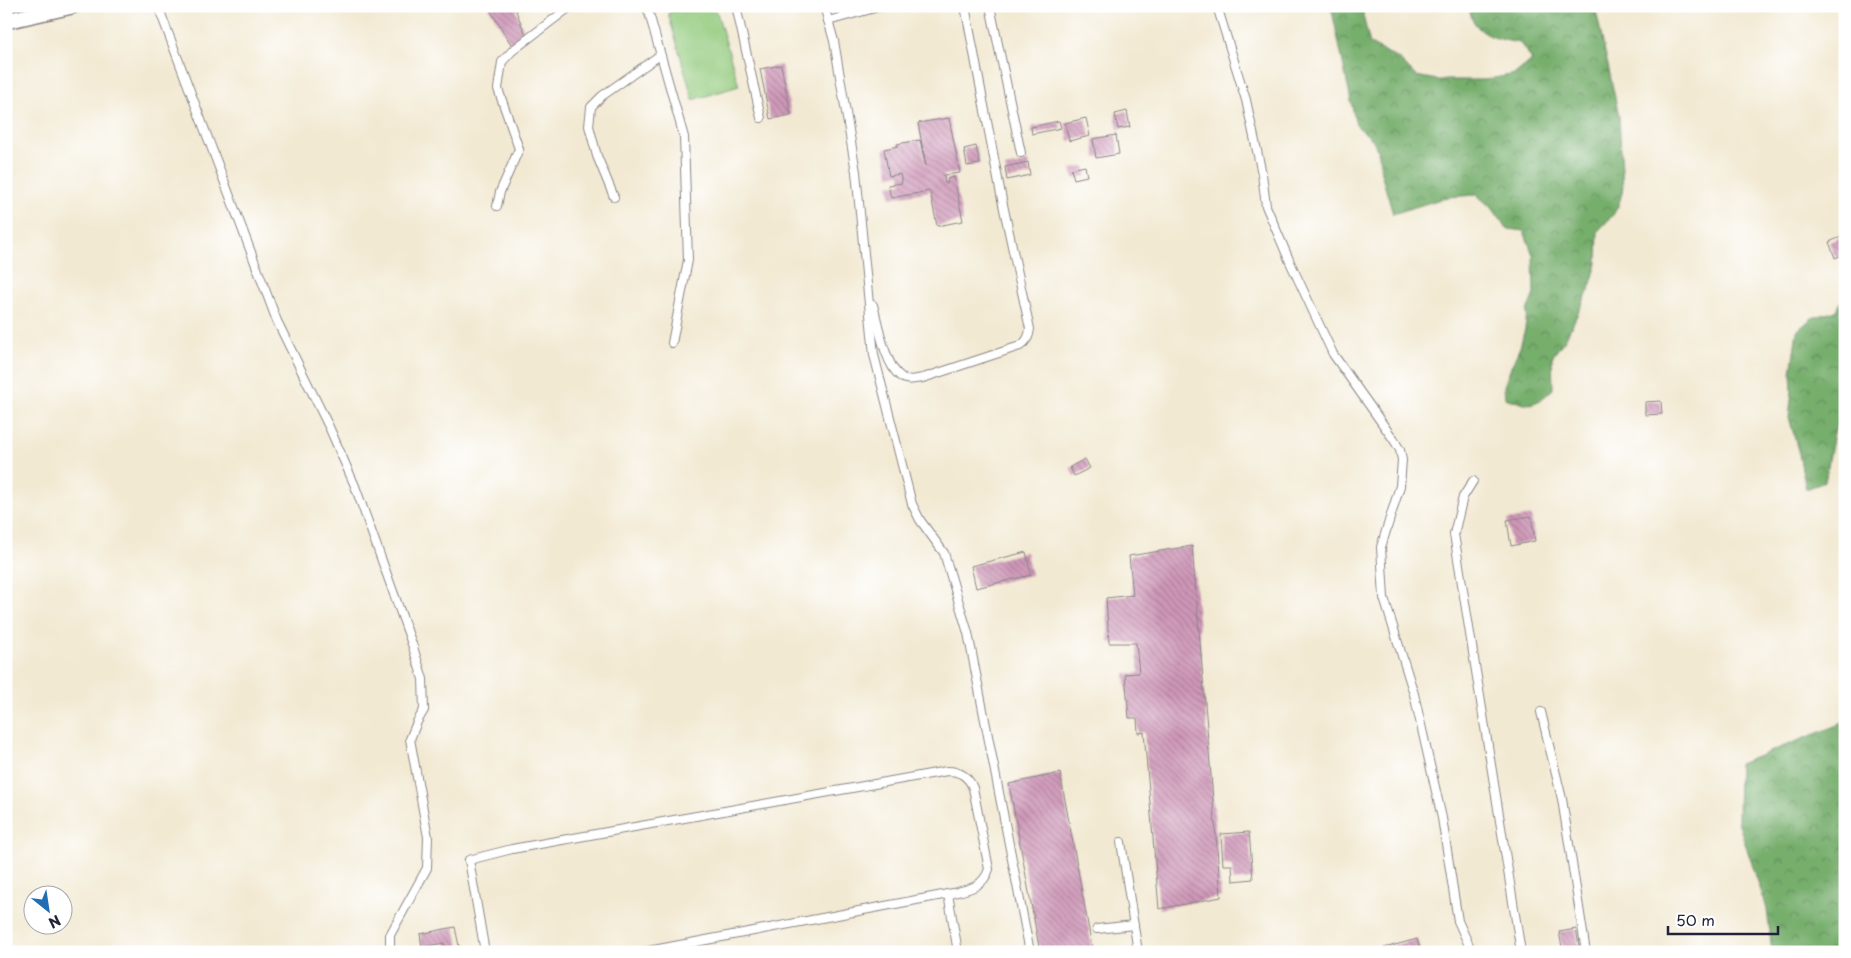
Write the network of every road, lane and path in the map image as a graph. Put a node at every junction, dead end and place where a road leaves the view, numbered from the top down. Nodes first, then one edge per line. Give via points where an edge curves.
1 (72, 6) edge
2 (158, 6) edge
3 (571, 6) edge
4 (647, 6) edge
5 (736, 6) edge
6 (824, 6) edge
7 (882, 6) edge
8 (965, 6) edge
9 (990, 6) edge
10 (1217, 6) edge
11 (6, 20) edge
12 (828, 21) junction
13 (660, 55) junction
14 (761, 118) dead end
15 (1021, 153) dead end
16 (614, 197) dead end
17 (497, 206) dead end
18 (867, 285) junction
19 (672, 344) dead end
20 (1472, 481) dead end
21 (1541, 712) dead end
22 (1121, 842) dead end
23 (948, 894) junction
24 (1134, 925) junction
25 (1097, 929) dead end
26 (390, 952) edge
27 (486, 952) edge
28 (643, 952) edge
29 (958, 952) edge
30 (1030, 952) edge
31 (1138, 952) edge
32 (1472, 952) edge
33 (1522, 952) edge
34 (1586, 952) edge

1 - 11 street
2 - 26 lane via 277,322 355,486 423,679 424,710 410,739 428,838 427,868 390,935
3 - 17 lane via 502,62 498,89 519,149
4 - 13 lane
5 - 14 lane
6 - 12 lane
7 - 12 lane
8 - 18 lane via 1029,336 1020,346 908,380 899,376 885,352
9 - 15 lane
10 - 32 lane via 1246,100 1266,206 1333,354 1400,450 1400,486 1381,547 1384,598 1414,694 1442,818 1458,921
12 - 18 lane via 856,172
13 - 16 lane via 591,107 589,126
13 - 19 lane via 684,137 688,260
18 - 30 lane via 874,355 912,504 944,553 968,633
20 - 33 lane via 1463,497 1454,534
21 - 34 lane via 1562,799
22 - 24 lane
23 - 27 lane via 976,887 983,882 989,869 973,788 966,776 955,771 512,849 468,860
23 - 28 lane
23 - 29 lane
24 - 25 lane
24 - 31 lane

